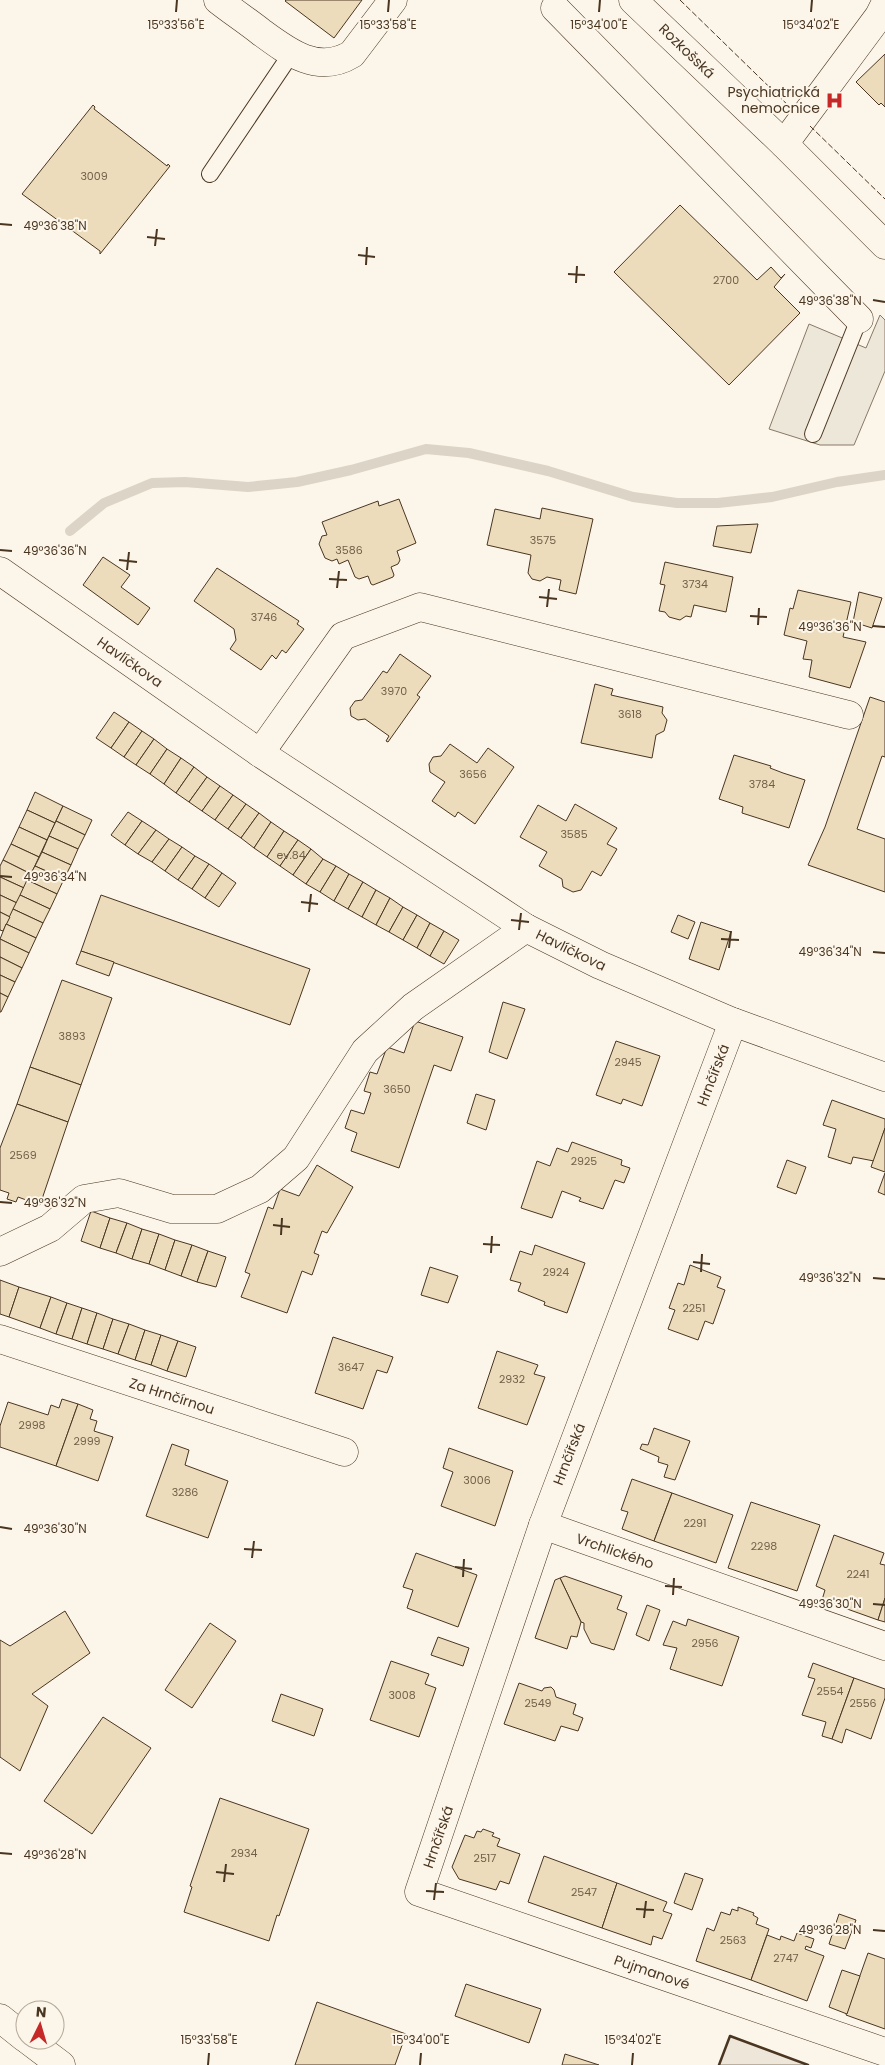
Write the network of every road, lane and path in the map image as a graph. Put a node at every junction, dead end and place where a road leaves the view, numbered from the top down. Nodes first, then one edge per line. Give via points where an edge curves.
1 (218, 0) edge
2 (393, 0) edge
3 (633, 0) edge
4 (553, 3) edge
5 (885, 4) edge
6 (291, 54) junction
7 (784, 144) junction
8 (210, 174) dead end
9 (885, 245) edge
10 (859, 319) joint
11 (813, 434) dead end
12 (0, 571) edge
13 (849, 715) dead end
14 (260, 753) junction
15 (526, 928) junction
16 (733, 1022) junction
17 (885, 1077) edge
18 (0, 1252) edge
19 (0, 1339) edge
20 (344, 1452) dead end
21 (543, 1525) junction
22 (885, 1646) edge
23 (420, 1892) joint
24 (0, 2018) edge
25 (15, 2030) edge
26 (41, 2050) edge
27 (885, 2052) edge
28 (60, 2065) edge

1 - 6 street
2 - 6 street via 352,54 344,59 311,61
3 - 7 street, Rozkošská
4 - 10 street
5 - 7 street
6 - 8 lane
7 - 9 street, Rozkošská
10 - 11 lane
12 - 14 street, Havlíčkova
13 - 14 street via 420,607 343,636
14 - 15 street, Havlíčkova
15 - 16 street, Havlíčkova via 600,965
15 - 18 street via 413,1007 365,1050 296,1158 260,1189 217,1209 172,1210 119,1193 84,1199 50,1228
16 - 17 street, Havlíčkova
16 - 21 street, Hrnčířská
19 - 20 street, Za Hrnčírnou
21 - 22 street, Vrchlického
21 - 23 street, Hrnčířská
23 - 27 street, Pujmanové
24 - 25 street
26 - 28 street

